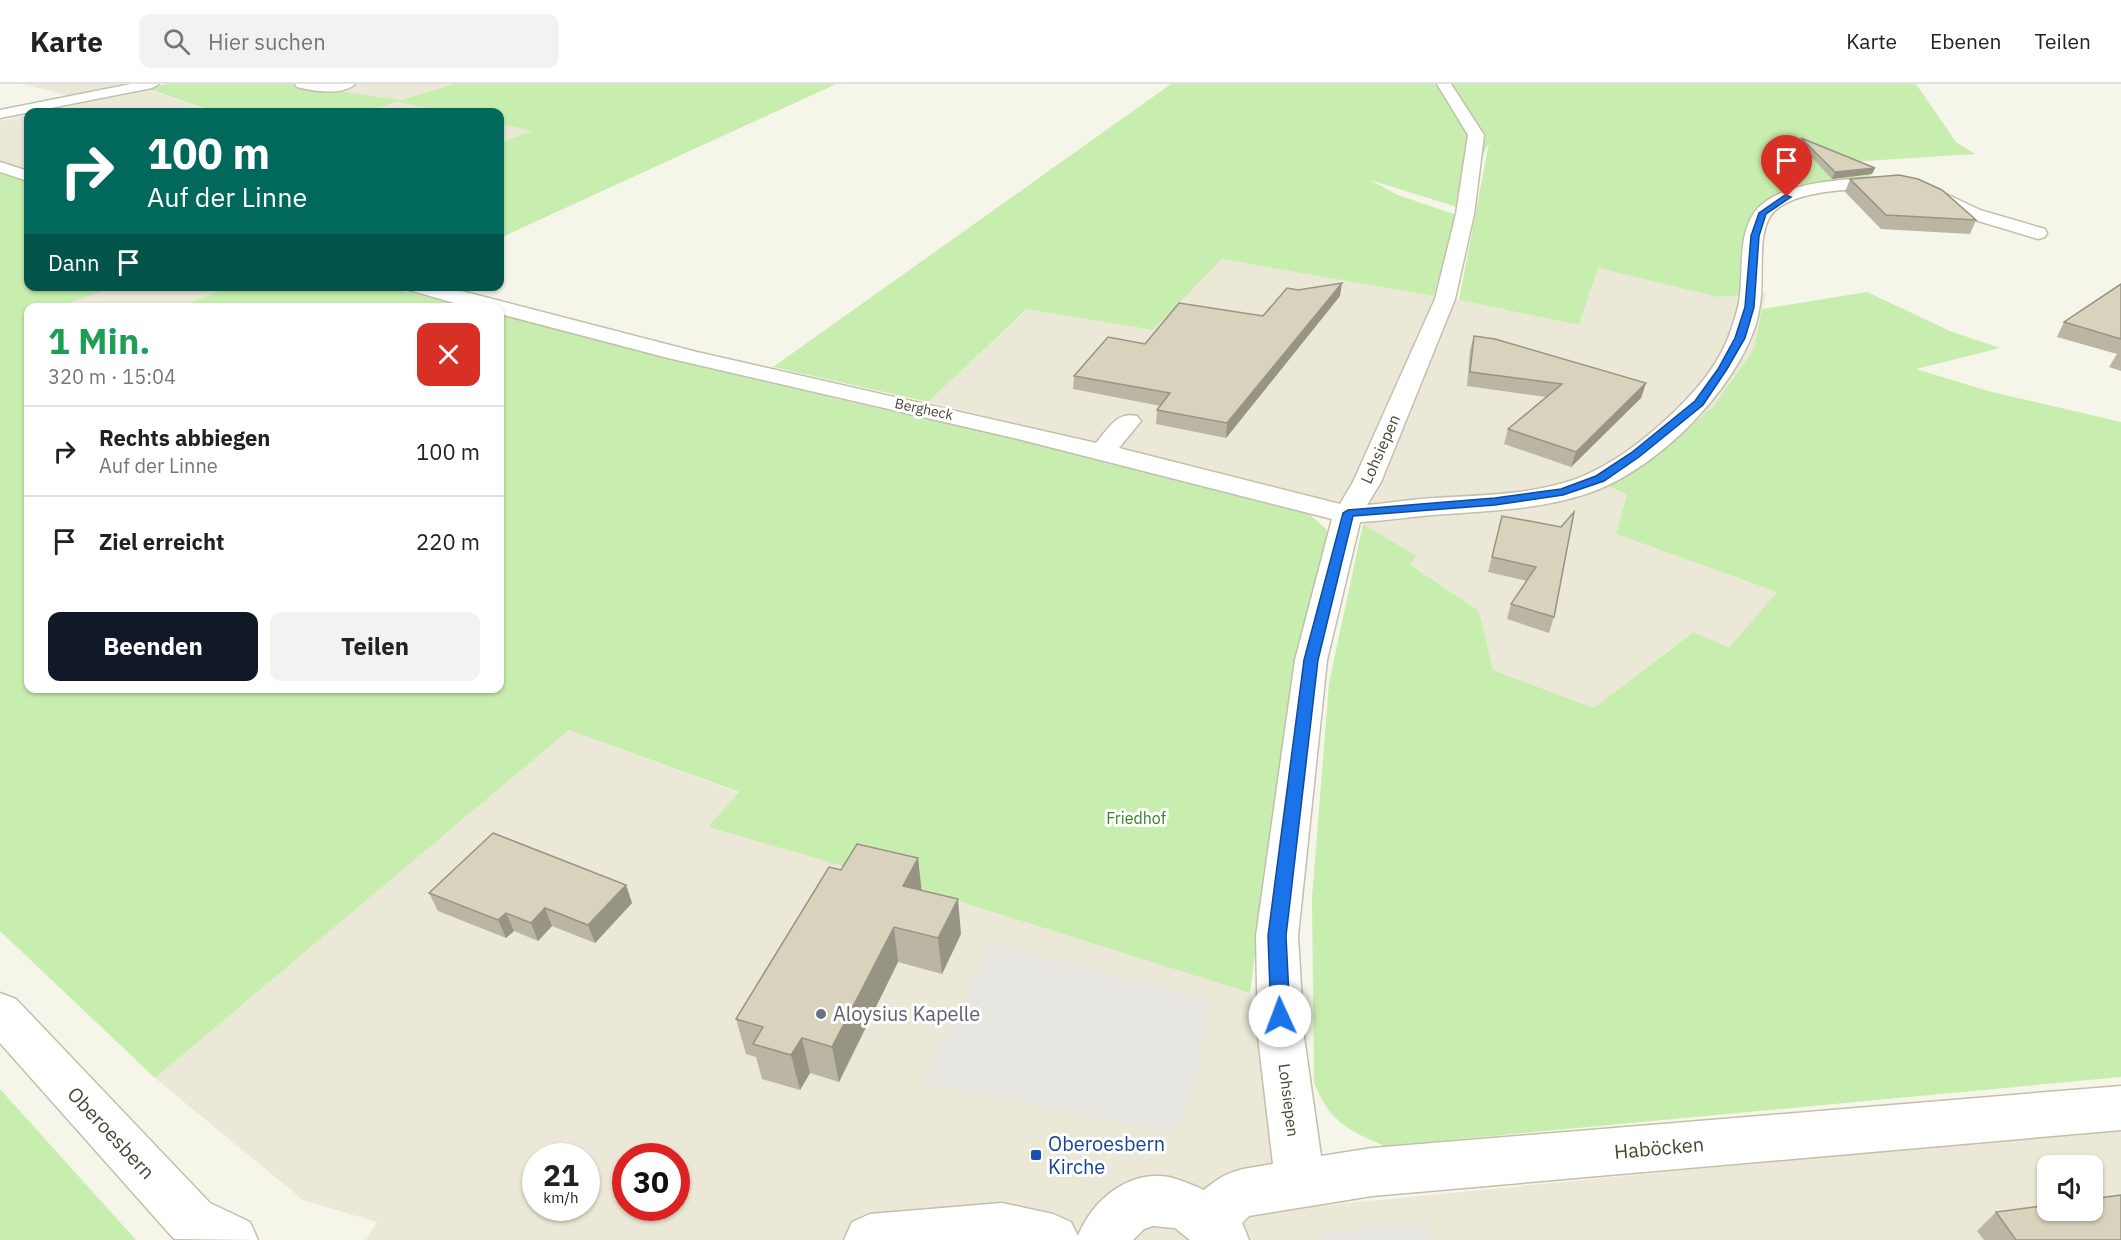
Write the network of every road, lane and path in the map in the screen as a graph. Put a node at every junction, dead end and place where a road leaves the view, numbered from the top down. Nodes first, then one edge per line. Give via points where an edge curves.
1 (152, 84) edge
2 (302, 84) edge
3 (348, 84) edge
4 (1444, 84) edge
5 (30, 108) edge
6 (24, 109) edge
7 (0, 114) edge
8 (24, 158) edge
9 (0, 165) edge
10 (24, 174) edge
11 (2038, 233) dead end
12 (435, 291) edge
13 (480, 303) edge
14 (504, 309) edge
15 (1128, 421) dead end
16 (1102, 452) junction
17 (1348, 513) junction
18 (0, 1012) edge
19 (2121, 1108) edge
20 (1300, 1183) junction
21 (1215, 1230) edge
22 (232, 1240) edge
23 (870, 1240) edge
24 (1053, 1240) edge
25 (1102, 1240) edge

1 - 5 street
2 - 3 street
4 - 17 street, Lohsiepen via 1476,135 1465,214 1445,299 1367,482
6 - 7 street
8 - 9 street
9 - 10 street
11 - 17 street, Bergheck via 1974,214 1930,190 1903,181 1840,186 1787,197 1763,213 1755,236 1749,307 1740,338 1699,403 1657,438 1600,478 1563,492
12 - 13 street, Bergheck
14 - 16 street, Bergheck via 724,365
15 - 16 street
16 - 17 street, Bergheck
17 - 20 street, Lohsiepen via 1311,660 1277,936 1281,1036
18 - 22 street, Oberoesbern via 192,1221
19 - 20 street, Haböcken via 1371,1172
20 - 21 street, Haböcken via 1237,1194
21 - 25 street via 1193,1209 1158,1201 1125,1212
23 - 24 street via 1002,1229

